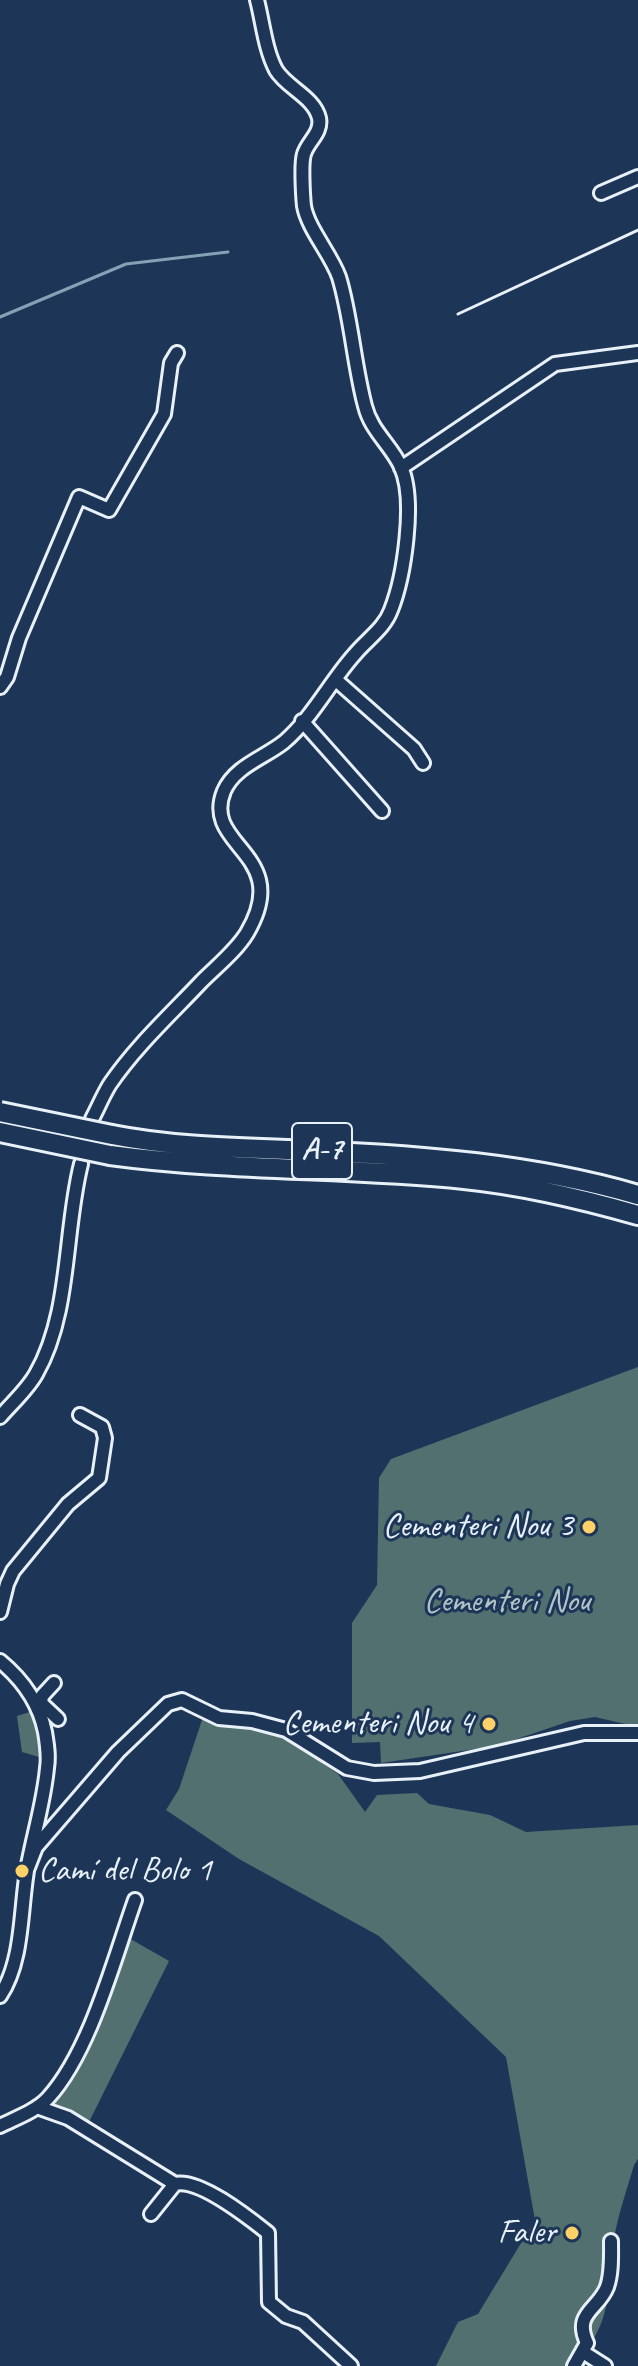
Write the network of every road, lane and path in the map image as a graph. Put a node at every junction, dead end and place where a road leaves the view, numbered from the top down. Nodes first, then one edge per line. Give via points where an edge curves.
1 (257, 0) edge
2 (638, 177) edge
3 (601, 193) dead end
4 (177, 353) dead end
5 (638, 353) edge
6 (401, 468) junction
7 (336, 680) junction
8 (0, 687) edge
9 (302, 721) junction
10 (423, 763) dead end
11 (382, 811) dead end
12 (0, 1112) edge
13 (92, 1119) dead end
14 (0, 1132) edge
15 (81, 1164) dead end
16 (638, 1195) edge
17 (638, 1215) edge
18 (80, 1415) dead end
19 (0, 1417) edge
20 (0, 1612) edge
21 (0, 1661) edge
22 (54, 1683) dead end
23 (36, 1699) junction
24 (58, 1719) dead end
25 (638, 1733) edge
26 (27, 1870) junction
27 (135, 1900) dead end
28 (0, 1996) edge
29 (37, 2107) junction
30 (0, 2126) edge
31 (175, 2184) junction
32 (151, 2214) dead end
33 (611, 2241) dead end
34 (583, 2352) junction
35 (351, 2366) edge
36 (574, 2366) edge
37 (605, 2366) edge

1 - 6 street via 276,69 320,120 304,154 304,208 340,279 370,425
2 - 3 street
4 - 8 street via 164,414 109,510 79,497
5 - 6 street via 555,364
6 - 7 street via 407,523 391,611
7 - 9 street
7 - 10 street
9 - 11 street
9 - 13 street via 285,741 233,777 220,809 224,825 261,880 260,908 245,936 109,1085
12 - 16 highway, A-7, bridge via 112,1135 207,1146 421,1157 532,1170
14 - 17 highway, A-7, bridge via 110,1155 453,1178
15 - 19 street via 52,1338 35,1376
18 - 20 street via 102,1427 99,1478 68,1504 13,1571
21 - 23 street
22 - 23 street
23 - 24 street
23 - 26 street via 48,1768
25 - 26 street via 584,1733 420,1771 374,1773 347,1768 286,1730 219,1718 182,1700 168,1704 118,1752 36,1847
26 - 28 street via 15,1961
27 - 29 street via 87,2032 48,2098
29 - 30 street
29 - 31 street via 68,2118
31 - 32 street
31 - 35 street via 213,2195 268,2233 269,2302 303,2322
33 - 34 street via 608,2284 586,2314
34 - 36 street
34 - 37 street

